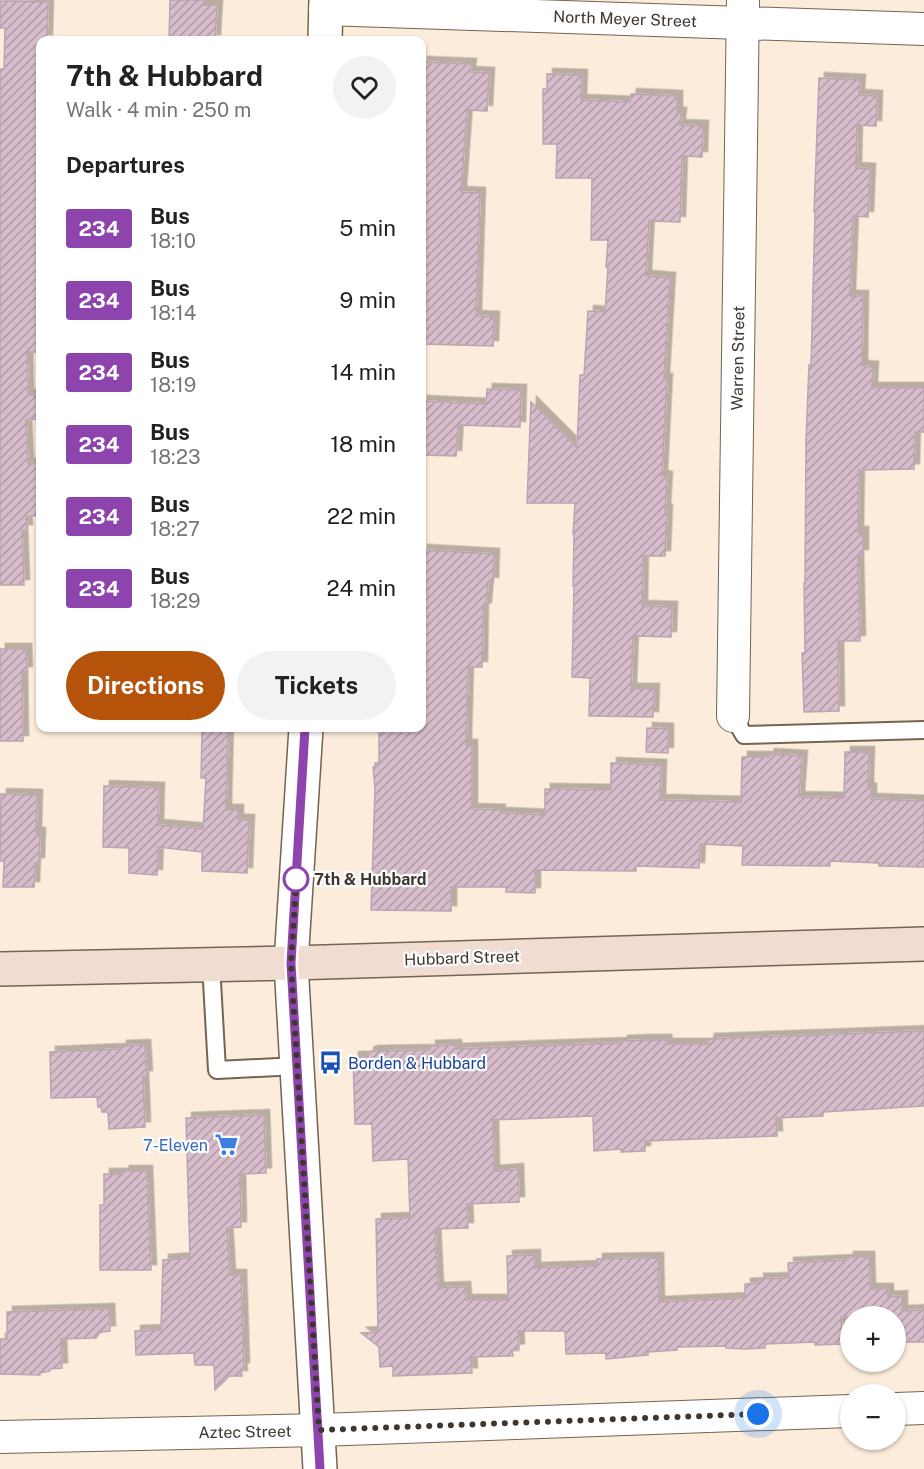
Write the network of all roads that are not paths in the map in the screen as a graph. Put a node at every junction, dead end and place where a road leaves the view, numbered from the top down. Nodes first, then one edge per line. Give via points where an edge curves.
1 (743, 11) edge
2 (325, 16) edge
3 (924, 29) edge
4 (733, 716) joint
5 (924, 730) edge
6 (305, 732) edge
7 (924, 944) edge
8 (291, 963) junction
9 (211, 964) junction
10 (0, 969) edge
11 (297, 1066) junction
12 (924, 1408) edge
13 (906, 1409) edge
14 (840, 1411) edge
15 (319, 1430) junction
16 (0, 1437) edge
17 (320, 1469) edge

1 - 2 street, North Meyer Street
1 - 3 street, North Meyer Street
1 - 4 street, Warren Street
4 - 5 lane via 744,735
6 - 8 street
7 - 8 main road, Hubbard Street
8 - 9 main road, Hubbard Street
8 - 11 street
9 - 10 main road, Hubbard Street
9 - 11 lane via 217,1070
11 - 15 street
12 - 13 street
14 - 15 street, Aztec Street
15 - 16 street, Aztec Street
15 - 17 street

